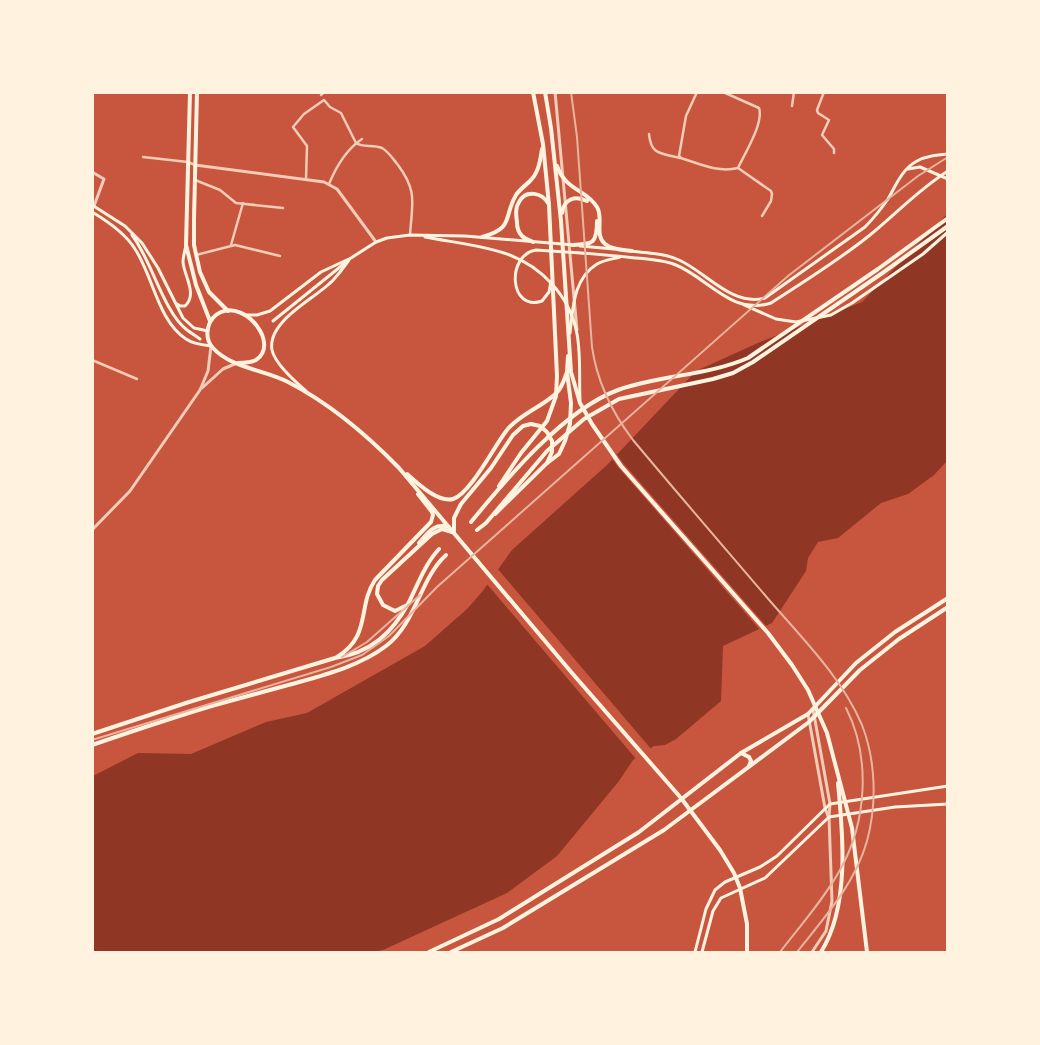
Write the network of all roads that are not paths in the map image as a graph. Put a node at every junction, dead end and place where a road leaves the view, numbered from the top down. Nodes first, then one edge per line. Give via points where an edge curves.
1 (190, 92) edge
2 (197, 92) edge
3 (324, 92) edge
4 (533, 92) edge
5 (545, 92) edge
6 (554, 92) edge
7 (697, 92) edge
8 (723, 92) edge
9 (794, 92) edge
10 (824, 92) edge
11 (321, 95) dead end
12 (792, 106) dead end
13 (649, 134) dead end
14 (362, 139) dead end
15 (356, 143) junction
16 (543, 144) junction
17 (834, 153) dead end
18 (948, 154) edge
19 (143, 157) dead end
20 (681, 158) junction
21 (188, 162) junction
22 (555, 162) junction
23 (195, 165) junction
24 (738, 168) junction
25 (905, 171) junction
26 (948, 171) edge
27 (92, 172) edge
28 (306, 179) junction
29 (948, 179) edge
30 (195, 180) junction
31 (328, 184) junction
32 (243, 204) junction
33 (549, 205) junction
34 (93, 206) edge
35 (284, 208) dead end
36 (92, 212) edge
37 (762, 216) dead end
38 (948, 218) edge
39 (561, 220) junction
40 (125, 226) junction
41 (948, 226) edge
42 (948, 232) edge
43 (410, 235) junction
44 (417, 235) junction
45 (482, 237) junction
46 (376, 242) junction
47 (535, 242) junction
48 (186, 245) junction
49 (231, 245) junction
50 (572, 245) junction
51 (632, 251) junction
52 (196, 256) junction
53 (280, 256) dead end
54 (622, 256) junction
55 (351, 258) junction
56 (552, 273) junction
57 (172, 299) junction
58 (734, 302) junction
59 (228, 311) junction
60 (245, 314) junction
61 (210, 321) junction
62 (273, 321) dead end
63 (208, 330) junction
64 (569, 336) junction
65 (577, 336) junction
66 (200, 339) dead end
67 (211, 346) junction
68 (92, 360) edge
69 (237, 363) junction
70 (569, 372) junction
71 (137, 379) dead end
72 (200, 390) junction
73 (307, 392) junction
74 (580, 403) junction
75 (546, 464) junction
76 (399, 468) junction
77 (492, 497) junction
78 (472, 522) dead end
79 (486, 523) junction
80 (449, 527) junction
81 (92, 530) edge
82 (478, 530) dead end
83 (454, 533) junction
84 (439, 549) dead end
85 (411, 553) junction
86 (446, 555) dead end
87 (948, 598) edge
88 (409, 603) junction
89 (948, 607) edge
90 (335, 658) junction
91 (813, 709) junction
92 (808, 714) junction
93 (814, 717) junction
94 (809, 722) junction
95 (92, 734) edge
96 (92, 745) edge
97 (741, 753) junction
98 (749, 766) junction
99 (837, 770) junction
100 (948, 786) edge
101 (830, 804) junction
102 (948, 804) edge
103 (825, 808) junction
104 (829, 818) junction
105 (429, 952) edge
106 (451, 952) edge
107 (695, 952) edge
108 (702, 952) edge
109 (747, 952) edge
110 (812, 952) edge
111 (821, 952) edge
112 (867, 952) edge

1 - 21 main road
2 - 23 main road
3 - 11 street
4 - 16 main road
5 - 22 main road
6 - 65 street
7 - 20 street via 686,116
8 - 24 street via 759,108 761,114
9 - 12 street
10 - 17 street via 817,110 829,120 822,135
13 - 20 street via 656,152
14 - 15 street
15 - 28 street via 340,113 324,100 313,107 293,127 307,146
15 - 31 street
15 - 43 street via 382,148 407,178 413,198
16 - 33 main road
16 - 45 main road via 536,173 516,195 505,225 500,231
18 - 25 main road via 929,156
19 - 21 street
20 - 24 street via 719,170
21 - 23 street
21 - 48 main road
22 - 39 main road
22 - 51 main road via 564,180 596,207 605,244
23 - 28 street
23 - 30 main road
24 - 37 street via 771,191 771,201
25 - 29 main road via 920,167
25 - 51 main road via 865,227 765,298 739,297 677,259
26 - 58 main road via 869,236 771,302 761,306
27 - 34 street via 104,179
28 - 31 street
30 - 32 street
30 - 52 main road
31 - 46 street via 337,189
32 - 35 street
32 - 49 street
33 - 47 main road via 545,198 536,194 523,197 518,204 519,233
33 - 56 main road
34 - 40 main road
36 - 67 main road via 111,224 134,248 174,328 185,339
38 - 77 main road via 748,358 728,366 619,390 592,402 546,439
39 - 50 main road via 562,208 575,197 590,202 596,210 595,239 589,244
39 - 64 main road
40 - 57 main road via 148,251
40 - 66 main road via 144,253 178,321
41 - 79 main road via 874,280 733,373 619,400 584,419 547,451
42 - 58 main road via 922,254 831,315 796,322 776,319
43 - 44 main road
43 - 46 main road
44 - 45 main road
44 - 65 main road via 503,252 522,260 539,271 558,291 568,306
45 - 47 main road
46 - 55 main road
47 - 50 main road
48 - 57 main road via 183,260 191,298 183,306
48 - 61 main road via 196,285
49 - 52 street
49 - 53 street
50 - 51 main road
52 - 59 main road via 209,292
54 - 56 main road via 536,250 525,254 517,267 515,286 520,296 530,302 542,301 549,292
54 - 58 main road via 674,264
54 - 64 main road via 598,264 582,278 575,294
55 - 60 main road via 321,272 270,311
55 - 62 main road
55 - 73 main road via 329,284 284,321 274,334 274,355
56 - 77 main road via 556,396 547,420 521,452
57 - 63 main road via 190,326
59 - 60 main road
59 - 61 main road via 221,312
60 - 69 main road via 260,330 264,341 262,352 256,359
61 - 63 main road
63 - 67 main road
64 - 70 main road
65 - 74 main road
67 - 69 main road
67 - 72 street via 208,371
68 - 71 street
69 - 72 street via 223,369
69 - 73 main road via 275,376
70 - 74 main road
70 - 75 main road via 570,424 559,454
70 - 76 main road via 558,391 507,430 459,496 444,499 430,493
72 - 81 street via 130,491
73 - 76 main road via 358,430
74 - 99 main road via 621,466 768,633 792,665 808,690 827,733
75 - 79 main road
75 - 83 main road via 552,452 552,441 547,432 540,426 523,426 467,497 454,518
76 - 80 main road
76 - 90 main road via 432,512 433,519 373,583 358,636 349,649
77 - 78 main road
79 - 82 main road
80 - 83 main road
80 - 85 main road via 434,527
83 - 85 main road via 439,530
83 - 109 main road via 681,798 724,857 740,888 747,924
84 - 88 main road via 431,558
85 - 88 main road via 382,580 377,594 386,608 394,611
86 - 96 main road via 428,580 412,615 387,646 362,660 326,674 191,712
87 - 91 main road via 895,632 856,663
88 - 90 main road via 392,629 380,640 350,656
89 - 93 main road via 899,639 860,670
90 - 95 main road
91 - 92 main road
91 - 93 street
92 - 94 street
92 - 97 main road
93 - 94 main road
93 - 101 street
94 - 98 main road
94 - 103 street
97 - 98 main road via 749,757
97 - 105 main road via 639,832 499,919
98 - 106 main road via 645,842 503,928
99 - 111 main road via 843,833 841,889 834,922
99 - 112 main road via 852,828
100 - 101 main road
101 - 103 main road
101 - 104 street
102 - 104 main road
103 - 104 street
103 - 107 main road via 768,863 714,890
104 - 108 main road via 765,878 721,898 710,919
104 - 110 street via 832,901 826,931

